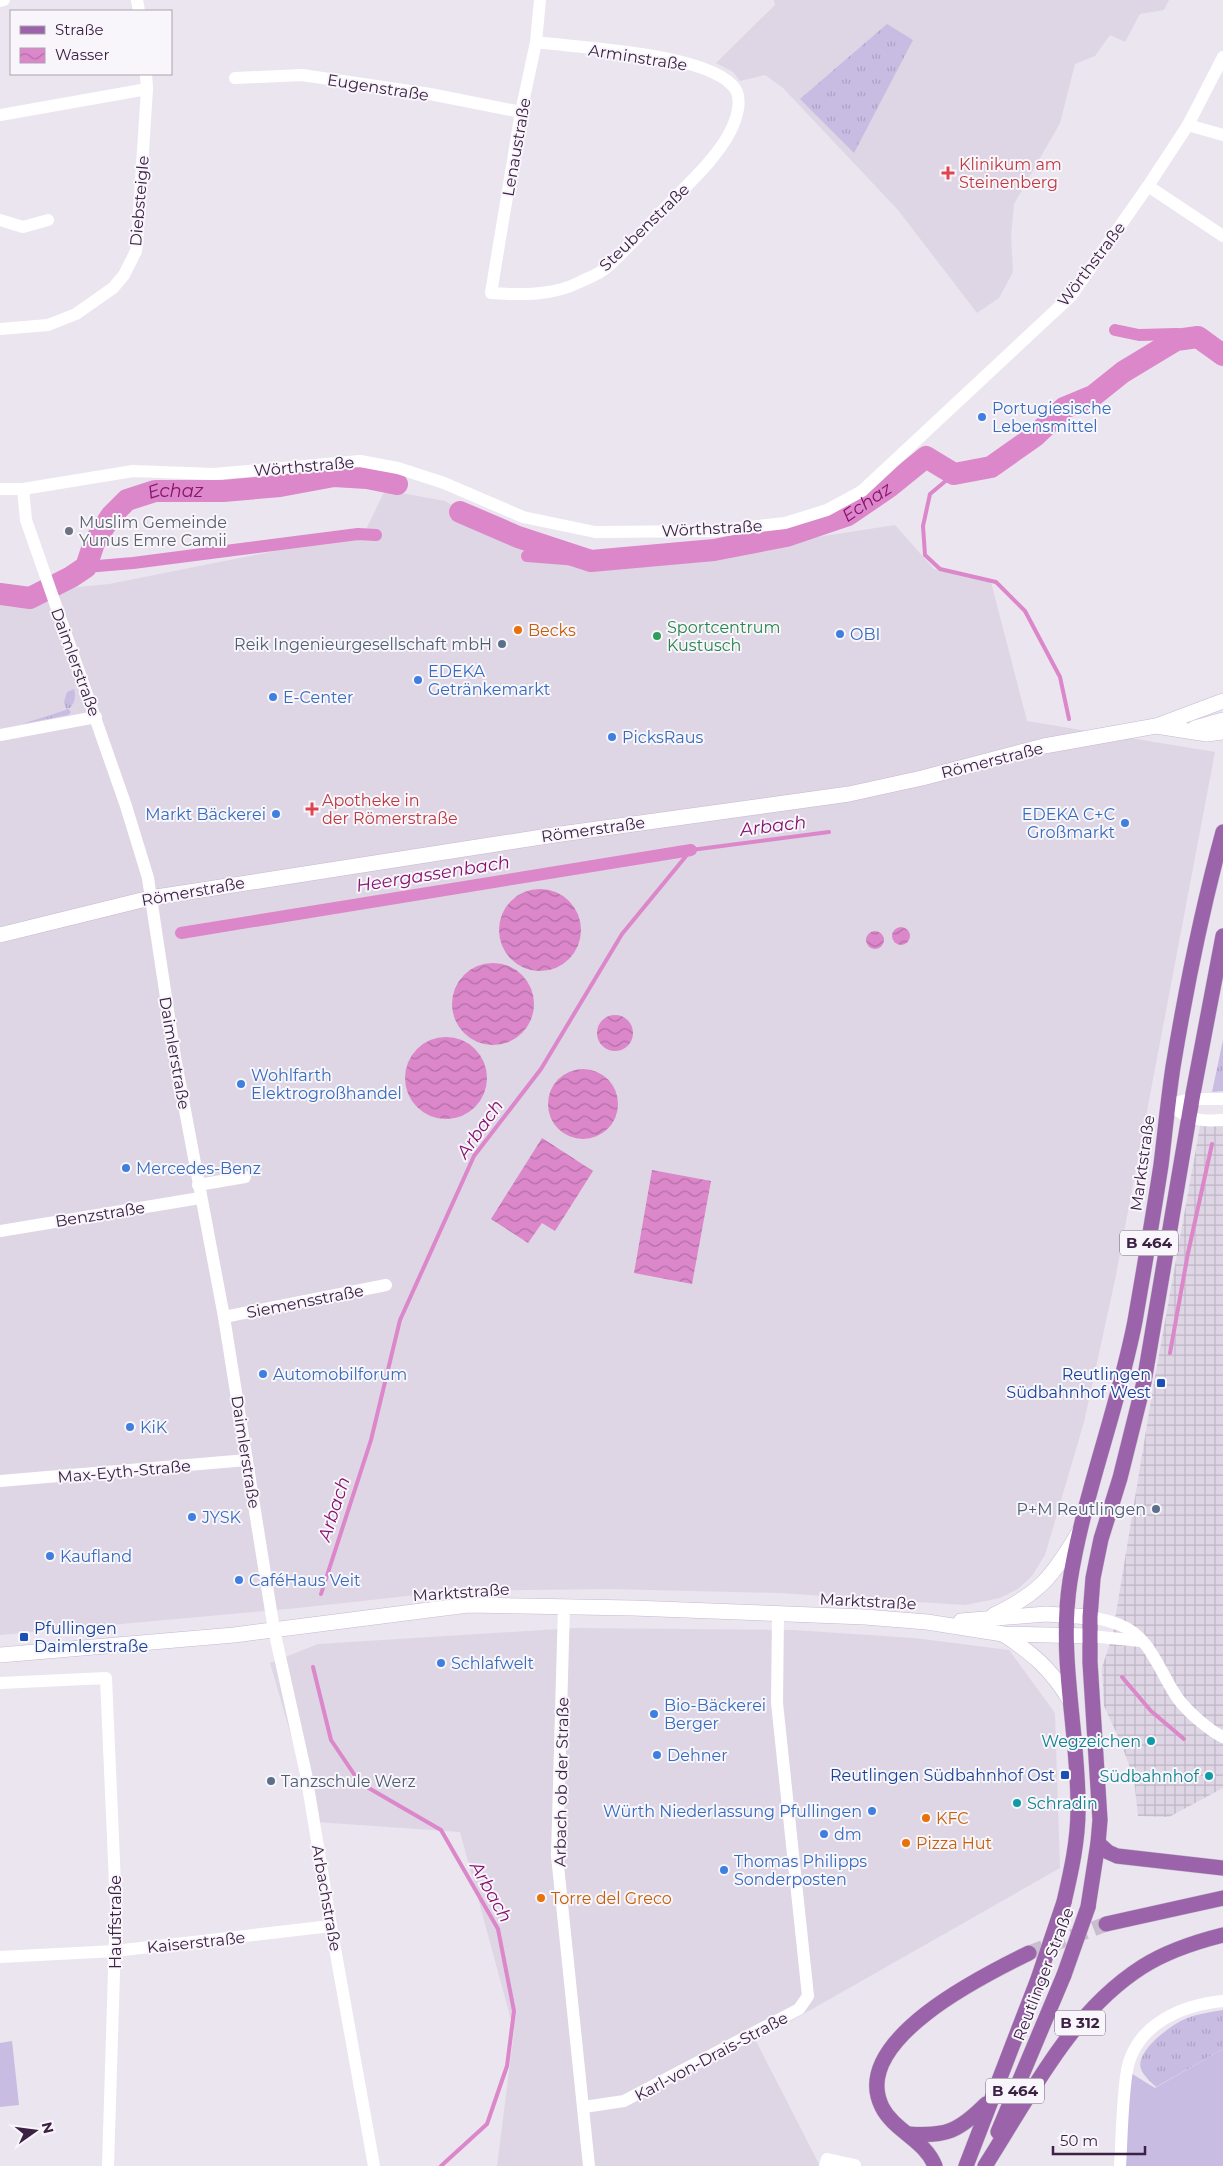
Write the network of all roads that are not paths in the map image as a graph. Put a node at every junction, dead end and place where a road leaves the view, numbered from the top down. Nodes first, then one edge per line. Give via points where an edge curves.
1 (4, 0) edge
2 (540, 0) edge
3 (0, 1) edge
4 (536, 42) junction
5 (1223, 57) edge
6 (146, 75) edge
7 (235, 78) dead end
8 (734, 87) joint
9 (148, 89) junction
10 (521, 112) junction
11 (0, 115) edge
12 (1188, 125) junction
13 (1223, 135) edge
14 (1148, 186) junction
15 (0, 220) edge
16 (48, 220) dead end
17 (1223, 236) edge
18 (491, 293) joint
19 (0, 329) edge
20 (0, 489) edge
21 (23, 490) junction
22 (1223, 701) edge
23 (96, 717) junction
24 (1223, 720) edge
25 (1156, 726) junction
26 (1186, 730) junction
27 (1223, 732) edge
28 (1207, 734) junction
29 (0, 735) edge
30 (1223, 744) edge
31 (1223, 832) edge
32 (150, 898) junction
33 (0, 935) edge
34 (1223, 936) edge
35 (1223, 1098) edge
36 (1192, 1099) junction
37 (1168, 1104) junction
38 (1189, 1118) junction
39 (1223, 1120) edge
40 (245, 1177) dead end
41 (198, 1185) junction
42 (200, 1198) junction
43 (0, 1231) edge
44 (386, 1285) dead end
45 (224, 1317) junction
46 (247, 1460) junction
47 (0, 1481) edge
48 (1080, 1531) junction
49 (564, 1606) junction
50 (778, 1614) junction
51 (1067, 1614) junction
52 (1090, 1617) junction
53 (986, 1619) junction
54 (927, 1622) junction
55 (274, 1630) junction
56 (1003, 1634) junction
57 (1067, 1634) junction
58 (1090, 1636) junction
59 (1141, 1641) junction
60 (0, 1655) edge
61 (0, 1683) edge
62 (1070, 1700) junction
63 (1223, 1737) edge
64 (1098, 1843) junction
65 (1223, 1868) edge
66 (1223, 1898) edge
67 (1187, 1906) junction
68 (1223, 1906) edge
69 (1106, 1924) tunnel mouth
70 (331, 1926) junction
71 (1223, 1935) edge
72 (115, 1951) junction
73 (1029, 1952) tunnel mouth
74 (0, 1957) edge
75 (1223, 2001) edge
76 (991, 2098) junction
77 (584, 2107) junction
78 (908, 2134) junction
79 (855, 2165) edge
80 (108, 2166) edge
81 (374, 2166) edge
82 (589, 2166) edge
83 (824, 2166) edge
84 (935, 2166) edge
85 (966, 2166) edge
86 (984, 2166) edge
87 (1120, 2166) edge

1 - 3 street
2 - 4 street, Lenaustraße
4 - 8 street, Arminstraße via 668,58 721,75
4 - 10 street, Lenaustraße
5 - 12 street, Wörthstraße
6 - 9 street, Diebsteigle
7 - 10 street, Eugenstraße via 302,75 430,94
8 - 18 street, Steubenstraße via 739,102 729,135 704,167 605,269 578,284 532,295
9 - 11 street
9 - 19 street, Diebsteigle via 136,251 124,275 113,288 76,314 48,325
10 - 18 street, Lenaustraße
12 - 13 street
12 - 14 street, Wörthstraße
14 - 17 street
14 - 21 street, Wörthstraße via 1071,296 862,492 827,510 784,523 715,531 595,532 523,517 444,483 398,468 360,461 214,474 133,471
15 - 16 street via 23,227
20 - 21 street, Wörthstraße
21 - 23 street, Daimlerstraße via 26,520
22 - 25 main road
23 - 29 street
23 - 32 street, Daimlerstraße via 148,878
24 - 26 main road, Römerstraße
25 - 26 main road, Römerstraße
25 - 32 main road, Römerstraße via 1044,746 849,794 560,834
26 - 28 main road, Römerstraße
27 - 28 main road, Römerstraße
28 - 30 main road
31 - 37 main road, Marktstraße / B 464 via 1184,1008
32 - 33 main road, Römerstraße
32 - 41 street, Daimlerstraße
34 - 36 main road, B 464
35 - 36 street
36 - 37 street
36 - 38 main road, B 464
37 - 38 street
37 - 48 main road, Marktstraße / B 464 via 1149,1243 1132,1334
38 - 39 street
38 - 52 main road, B 464 via 1145,1374 1120,1478 1101,1539
40 - 41 street
41 - 42 street, Daimlerstraße
42 - 43 street, Benzstraße
42 - 45 street, Daimlerstraße
44 - 45 street, Siemensstraße
45 - 46 street, Daimlerstraße
46 - 47 street, Max-Eyth-Straße
46 - 55 street, Daimlerstraße
48 - 51 main road, Marktstraße / B 464
48 - 53 main road via 1060,1565 1038,1589
49 - 50 main road, Marktstraße
49 - 55 main road, Marktstraße via 468,1605
49 - 77 street, Arbach ob der Straße via 557,1856
50 - 54 main road, Marktstraße
50 - 77 street, Karl-von-Drais-Straße via 777,1703 808,1996 799,2009 624,2101
51 - 52 main road
51 - 53 main road, Marktstraße
51 - 57 main road, Marktstraße / B 464
52 - 58 main road, B 464
52 - 59 street via 1121,1625
53 - 54 main road, Marktstraße
54 - 56 main road, Marktstraße
55 - 60 main road, Marktstraße
55 - 70 street, Arbachstraße via 306,1774
56 - 57 main road, Marktstraße
56 - 62 main road via 1047,1667
57 - 58 main road
57 - 62 main road, Reutlinger Straße / B 464
58 - 59 street
58 - 64 main road, Reutlinger Straße / B 464
59 - 63 street via 1154,1656 1179,1700 1214,1734
61 - 72 street, Hauffstraße via 106,1678
62 - 76 main road, Reutlinger Straße / B 464, bridge via 1078,1812 1074,1856 1064,1902 1038,1979
64 - 65 main road via 1118,1856
64 - 86 main road, Reutlinger Straße / B 464, bridge via 1088,1907 1064,1975
66 - 67 main road
67 - 68 main road
67 - 69 main road
70 - 72 street, Kaiserstraße
70 - 81 street, Arbachstraße
71 - 86 main road, B 312 via 1182,1947 1142,1967 1091,2009 1074,2029
72 - 74 street, Kaiserstraße
72 - 80 street, Hauffstraße
73 - 78 main road via 930,2011 897,2040 885,2056 879,2072 878,2090 882,2106
75 - 87 street via 1176,2012 1153,2027 1136,2049 1127,2069
76 - 78 main road via 968,2122 957,2128 942,2134
76 - 85 main road, Reutlinger Straße
77 - 82 street, Arbach ob der Straße
78 - 84 main road
79 - 83 street via 827,2160

